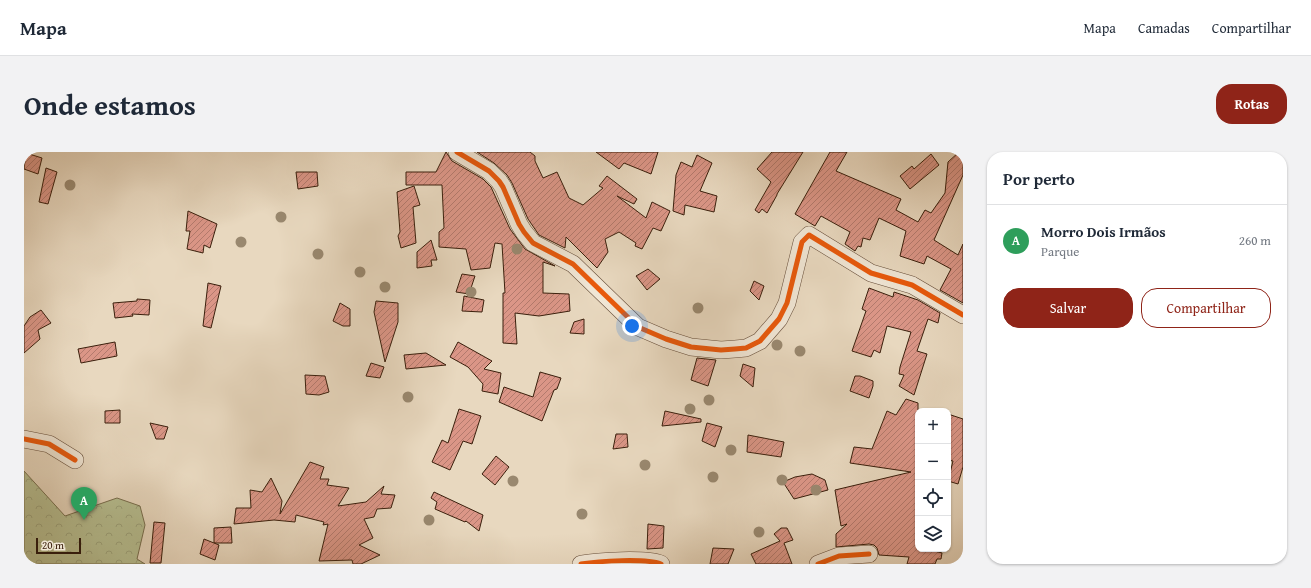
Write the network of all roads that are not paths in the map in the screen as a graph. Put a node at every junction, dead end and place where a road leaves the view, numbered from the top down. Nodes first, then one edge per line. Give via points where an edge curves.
1 (458, 152) edge
2 (963, 315) edge
3 (24, 439) edge
4 (75, 460) dead end
5 (869, 554) dead end
6 (581, 564) edge
7 (661, 564) edge
8 (818, 564) edge

1 - 2 street via 489,171 499,181 519,224 533,242 573,264 638,327 666,339 691,347 721,350 746,348 760,340 779,319 787,303 802,242 809,235 871,273 912,285
3 - 4 street via 49,444
5 - 8 street via 839,556
6 - 7 street via 653,561

